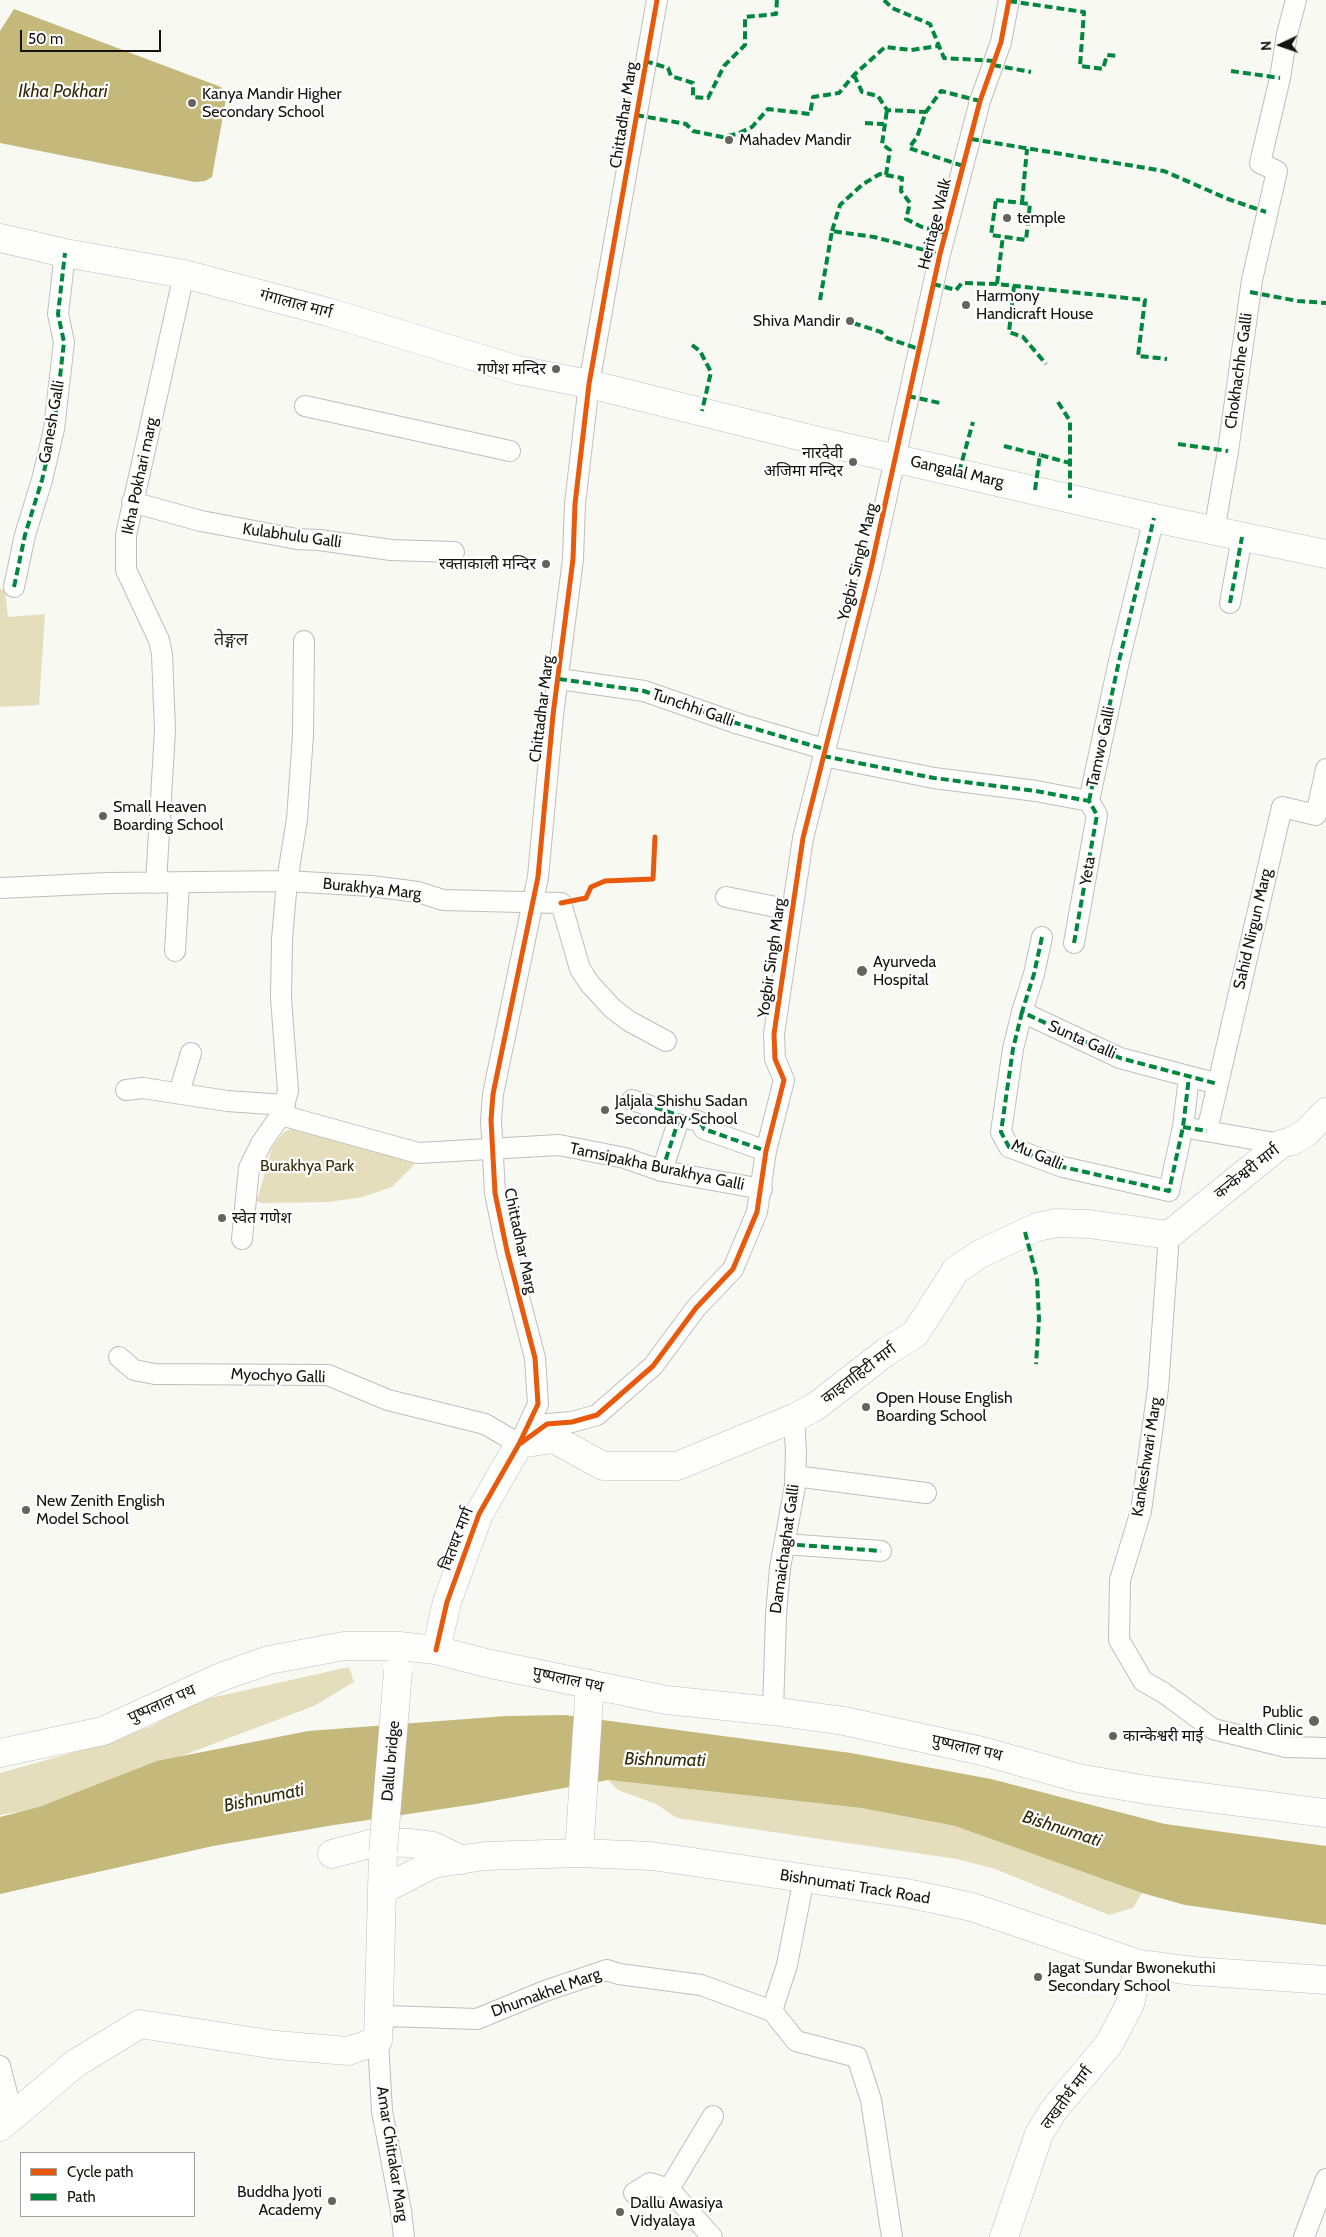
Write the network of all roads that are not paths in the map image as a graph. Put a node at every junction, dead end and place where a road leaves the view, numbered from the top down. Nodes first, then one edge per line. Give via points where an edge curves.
1 (657, 0) edge
2 (1009, 0) edge
3 (1296, 0) edge
4 (0, 238) edge
5 (65, 253) junction
6 (184, 274) junction
7 (589, 384) junction
8 (305, 406) dead end
9 (510, 450) dead end
10 (896, 458) junction
11 (132, 502) junction
12 (1154, 518) junction
13 (1214, 531) junction
14 (1242, 537) junction
15 (454, 552) dead end
16 (1326, 554) edge
17 (14, 587) dead end
18 (1230, 603) dead end
19 (304, 640) dead end
20 (559, 679) junction
21 (824, 752) junction
22 (1326, 769) edge
23 (1090, 801) junction
24 (287, 881) junction
25 (156, 883) junction
26 (179, 883) junction
27 (0, 888) edge
28 (726, 897) dead end
29 (531, 901) junction
30 (792, 910) junction
31 (1042, 937) dead end
32 (1074, 943) dead end
33 (175, 951) dead end
34 (1022, 1012) junction
35 (666, 1041) dead end
36 (191, 1053) dead end
37 (1189, 1077) junction
38 (1218, 1084) junction
39 (126, 1090) dead end
40 (179, 1093) junction
41 (632, 1100) dead end
42 (283, 1110) junction
43 (1326, 1112) edge
44 (680, 1116) junction
45 (1183, 1127) junction
46 (1207, 1131) junction
47 (1280, 1144) junction
48 (492, 1149) junction
49 (766, 1151) junction
50 (662, 1171) junction
51 (762, 1189) junction
52 (1169, 1235) junction
53 (242, 1239) dead end
54 (119, 1357) dead end
55 (794, 1418) junction
56 (519, 1444) junction
57 (795, 1476) junction
58 (926, 1493) dead end
59 (784, 1544) junction
60 (881, 1552) dead end
61 (436, 1650) junction
62 (398, 1658) junction
63 (589, 1691) junction
64 (773, 1711) junction
65 (1326, 1748) edge
66 (0, 1753) edge
67 (1326, 1813) edge
68 (579, 1853) junction
69 (332, 1854) dead end
70 (462, 1860) junction
71 (804, 1878) junction
72 (382, 1890) junction
73 (1138, 1964) junction
74 (1326, 1980) edge
75 (772, 2011) junction
76 (378, 2041) junction
77 (0, 2066) edge
78 (713, 2116) dead end
79 (6, 2122) edge
80 (1326, 2179) edge
81 (670, 2189) junction
82 (634, 2193) dead end
83 (404, 2237) edge
84 (712, 2237) edge
85 (892, 2237) edge
86 (1004, 2237) edge
87 (1304, 2237) edge

1 - 7 street, Chittadhar Marg
2 - 10 street, Heritage Walk via 1001,42 980,101 940,254
3 - 13 street, Chokhachhe Galli via 1260,163 1277,171 1250,292
4 - 5 main road, गंगालाल मार्ग
5 - 6 main road, गंगालाल मार्ग
5 - 17 street, Ganesh Galli via 58,314 64,342 54,429
6 - 7 main road, गंगालाल मार्ग via 328,312 518,370
6 - 11 street, Ikha Pokhari marg
7 - 10 main road, Gangalal Marg
7 - 20 street, Chittadhar Marg
8 - 9 street
10 - 12 main road, Gangalal Marg
10 - 21 street, Yogbir Singh Marg
11 - 15 street, Kulabhulu Galli via 201,521 297,539 391,550
11 - 25 street, Ikha Pokhari marg via 126,536 126,570 159,640 162,654 165,730
12 - 13 main road, Gangalal Marg
12 - 23 street, Tamwo Galli via 1119,661
13 - 14 main road, Gangalal Marg
14 - 16 main road, Gangalal Marg
14 - 18 street
19 - 24 street via 303,735
20 - 21 street, Tunchhi Galli via 644,692
20 - 29 street, Chittadhar Marg via 538,877
21 - 23 street, Tamwo Galli via 934,778
21 - 30 street, Yogbir Singh Marg via 803,838
22 - 38 street, Sahid Nirgun Marg via 1316,815 1282,807
23 - 32 street, Yeta via 1096,815
24 - 26 street, Burakhya Marg
24 - 29 street, Burakhya Marg via 418,892 443,900
24 - 42 street via 281,998 288,1091
25 - 26 street, Burakhya Marg
25 - 27 street, Burakhya Marg
26 - 33 street
28 - 30 street
29 - 35 street, Burakhya Marg via 561,903 580,969 590,984 629,1021
29 - 48 street, Chittadhar Marg via 493,1094
30 - 49 street, Yogbir Singh Marg via 774,1034 775,1059 784,1080
31 - 34 street
34 - 37 street, Sunta Galli via 1120,1058
34 - 45 street, Mu Galli via 1001,1132 1009,1147 1063,1167 1169,1191
36 - 40 street
37 - 38 street, Sunta Galli
37 - 45 street
38 - 46 street, Sahid Nirgun Marg
39 - 40 street, Tamsipakha Burakhya Galli via 143,1088
40 - 42 street, Tamsipakha Burakhya Galli
41 - 44 street
42 - 48 street, Tamsipakha Burakhya Galli via 418,1153
42 - 53 street via 249,1168
43 - 47 main road, कन्केश्वरी मार्ग via 1306,1132
44 - 49 street via 700,1122 704,1129
44 - 50 street
45 - 46 street
46 - 47 street
47 - 52 main road, कन्केश्वरी मार्ग
48 - 50 street, Tamsipakha Burakhya Galli via 559,1145 625,1158
48 - 56 street, Chittadhar Marg via 500,1223 534,1358 538,1404
49 - 51 street, Yogbir Singh Marg
50 - 51 street, Tamsipakha Burakhya Galli
51 - 56 street, Yogbir Singh Marg via 757,1212 733,1268 696,1308 653,1366 597,1414 572,1422 547,1424
52 - 55 main road, काइताहिटी मार्ग via 1056,1223 1037,1227 996,1246 956,1270 915,1334 886,1352 815,1407
52 - 65 street, Kankeshwari Marg via 1158,1388 1142,1511 1120,1580 1119,1640 1143,1681 1213,1729 1286,1747
54 - 56 street, Myochyo Galli via 134,1370 155,1374 328,1375 388,1400 485,1424
55 - 56 main road, काइताहिटी मार्ग via 677,1466 603,1466 554,1439
55 - 57 street, Damaichaghat Galli
56 - 61 main road, चितधर मार्ग via 479,1514 447,1602
57 - 58 street
57 - 59 street, Damaichaghat Galli
59 - 60 street
59 - 64 street, Damaichaghat Galli via 776,1615
61 - 62 main road, पुष्पलाल पथ
61 - 63 main road, पुष्पलाल पथ
62 - 66 main road, पुष्पलाल पथ via 344,1646 269,1660 221,1677 103,1731
62 - 72 main road, Dallu bridge, bridge
63 - 64 main road, पुष्पलाल पथ
63 - 68 main road
64 - 67 main road, पुष्पलाल पथ via 844,1721 982,1751 1078,1778
68 - 70 main road, Bishnumati Track Road via 484,1856
68 - 71 main road, Bishnumati Track Road via 652,1856
69 - 70 main road via 377,1842 402,1842 433,1846
70 - 72 main road, Bishnumati Track Road via 432,1864
71 - 73 main road, Bishnumati Track Road via 906,1893 972,1907
71 - 75 street via 787,1964
72 - 76 main road, Dallu bridge
73 - 74 main road, Bishnumati Track Road
73 - 86 main road, लखतीर्थ मार्ग via 1130,2004 1109,2044 1053,2111 1039,2134
75 - 76 street, Dhumakhel Marg via 700,1985 607,1970 477,2019 386,2016
75 - 85 street via 796,2042 857,2057 871,2100
76 - 79 main road via 348,2051 276,2045 140,2024 76,2063
76 - 83 street, Amar Chitrakar Marg via 382,2111
77 - 79 street
78 - 81 street
80 - 87 street
81 - 82 street via 650,2183
81 - 84 street

